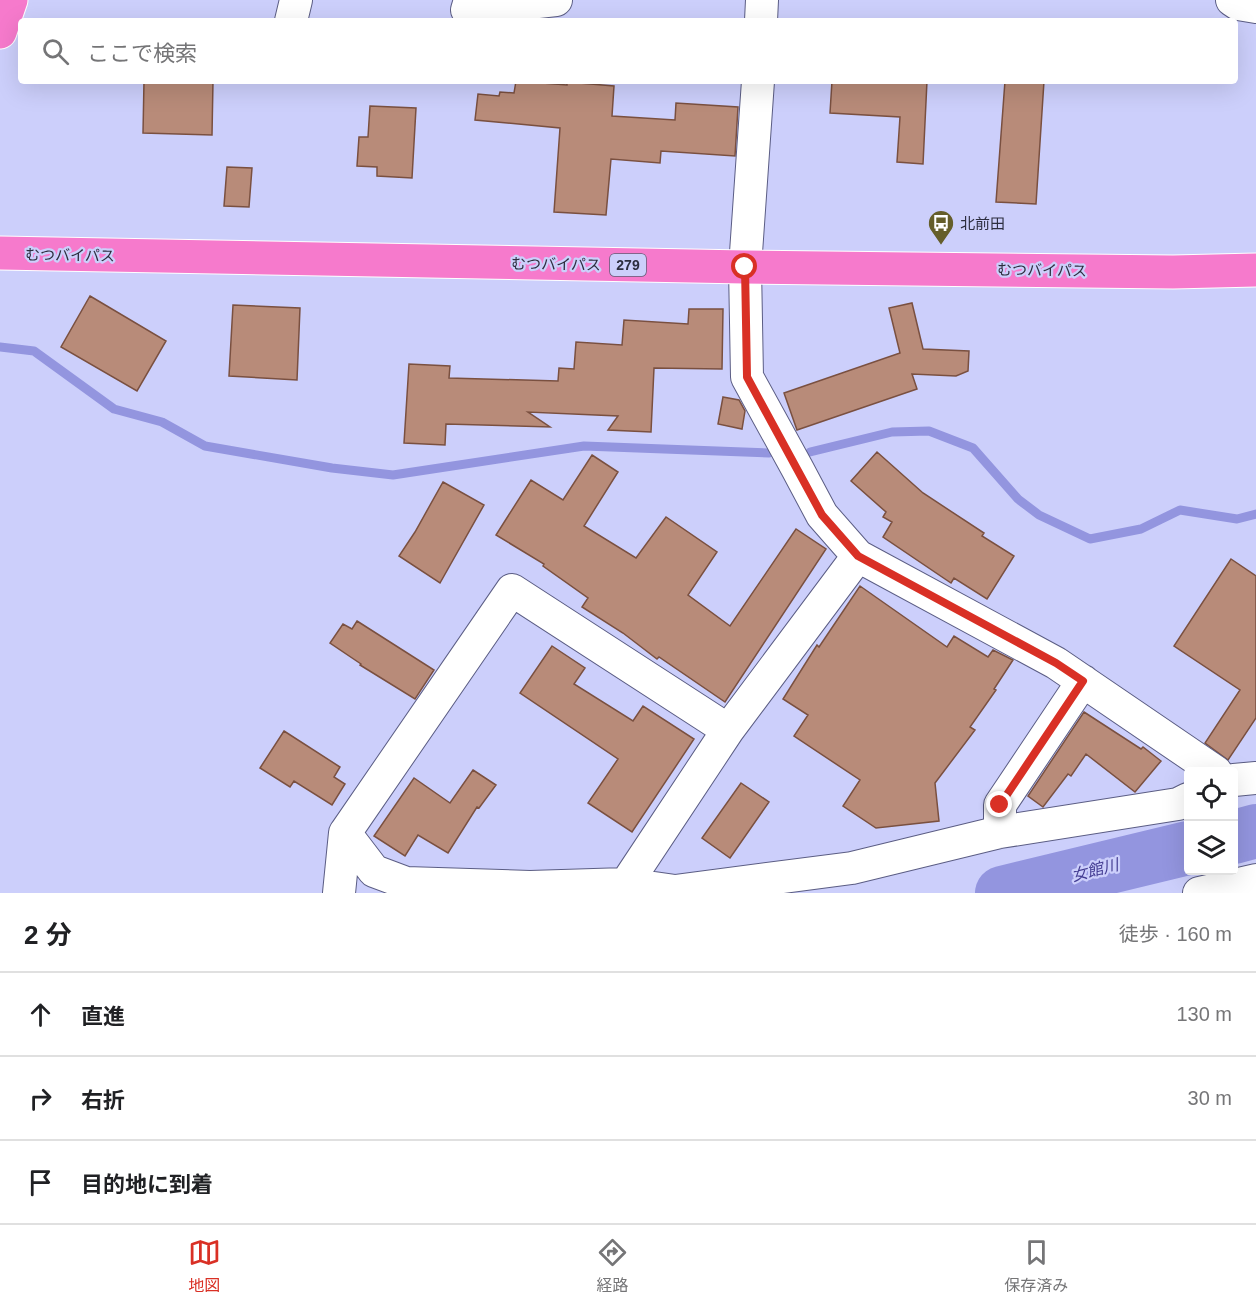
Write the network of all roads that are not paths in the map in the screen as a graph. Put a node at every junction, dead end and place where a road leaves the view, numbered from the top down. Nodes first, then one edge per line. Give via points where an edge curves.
1 (11, 0) edge
2 (296, 0) edge
3 (470, 0) edge
4 (556, 0) edge
5 (762, 0) edge
6 (1232, 0) edge
7 (1256, 7) edge
8 (292, 18) edge
9 (761, 18) edge
10 (0, 32) edge
11 (758, 84) edge
12 (0, 254) edge
13 (745, 267) junction
14 (1256, 270) edge
15 (858, 556) junction
16 (1083, 681) junction
17 (728, 730) junction
18 (1210, 767) edge
19 (1256, 778) edge
20 (1238, 780) edge
21 (1184, 801) edge
22 (1000, 832) junction
23 (345, 833) junction
24 (1256, 880) edge
25 (626, 884) junction
26 (339, 893) edge
27 (1199, 893) edge

1 - 10 highway
2 - 8 street
3 - 4 street via 467,10
5 - 9 street
6 - 7 street
11 - 13 street
12 - 13 highway, むつバイパス / 279
13 - 14 highway, むつバイパス / 279
13 - 15 street via 747,377 822,515
15 - 16 street
15 - 17 street
16 - 18 street
16 - 22 street via 1000,805
17 - 23 street via 512,590
17 - 25 street
19 - 20 street
21 - 22 street
22 - 25 street via 852,868 675,891
23 - 25 street via 374,871 406,883 530,887
23 - 26 street
24 - 27 street

